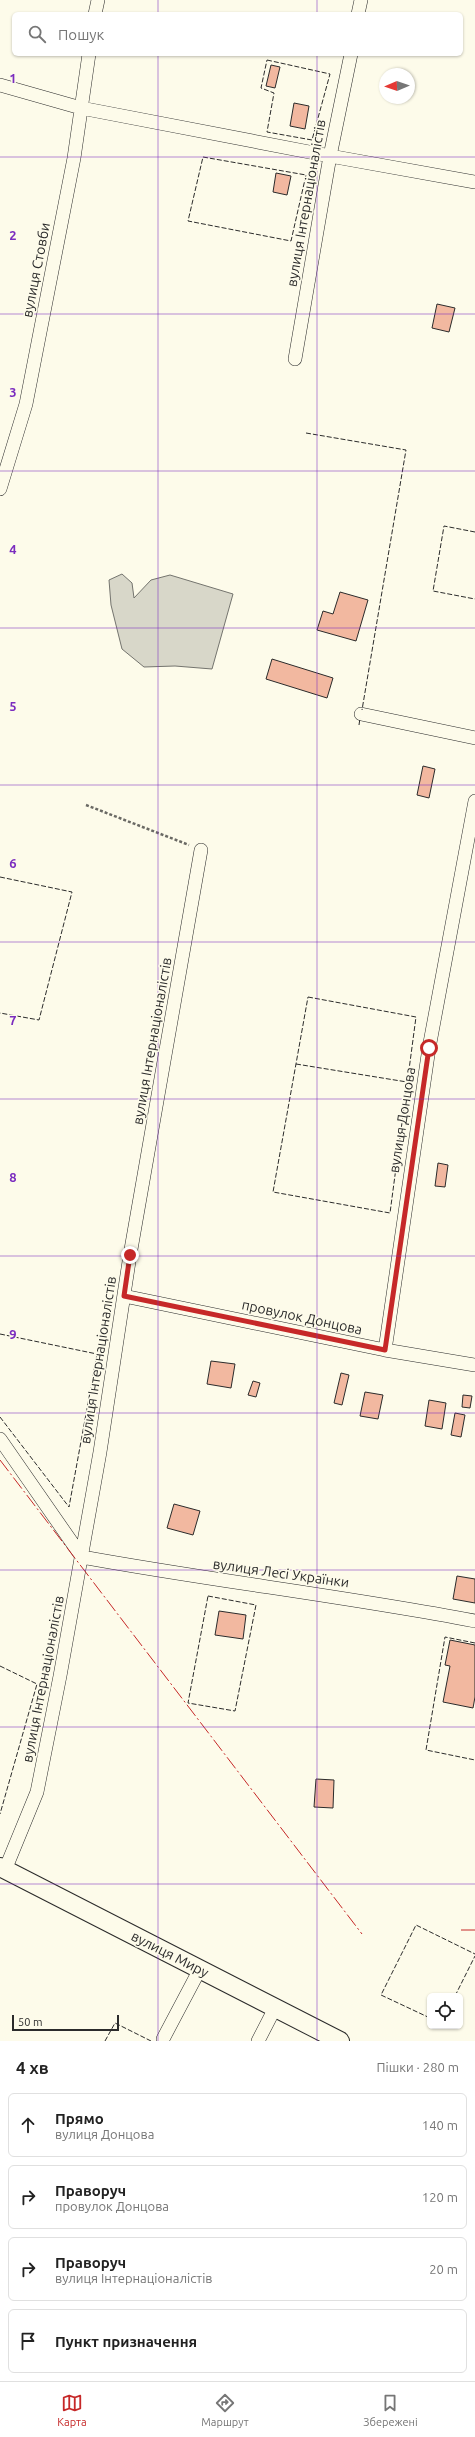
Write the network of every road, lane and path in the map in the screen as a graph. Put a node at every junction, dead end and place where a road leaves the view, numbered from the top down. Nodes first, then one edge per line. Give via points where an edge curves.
1 (98, 0) edge
2 (361, 0) edge
3 (95, 12) edge
4 (358, 12) edge
5 (89, 56) edge
6 (351, 56) edge
7 (0, 85) edge
8 (81, 108) junction
9 (330, 156) junction
10 (475, 182) edge
11 (294, 359) dead end
12 (0, 489) edge
13 (361, 714) dead end
14 (475, 738) edge
15 (475, 801) edge
16 (86, 805) dead end
17 (201, 850) joint
18 (124, 1296) junction
19 (385, 1350) junction
20 (475, 1365) edge
21 (0, 1439) edge
22 (82, 1557) junction
23 (475, 1621) edge
24 (3, 1869) edge
25 (200, 1969) junction
26 (275, 2008) junction
27 (318, 2036) edge
28 (163, 2039) dead end
29 (258, 2041) edge
30 (340, 2041) edge

1 - 3 street
2 - 4 street
5 - 8 street, вулиця Стовби
6 - 9 street, вулиця Інтернаціоналістів
7 - 8 street
8 - 9 street
8 - 12 street, вулиця Стовби via 74,158 26,404
9 - 10 street
9 - 11 street, вулиця Інтернаціоналістів
13 - 14 street
15 - 19 street, вулиця Донцова via 429,1048
16 - 17 path
17 - 18 street, вулиця Інтернаціоналістів
18 - 19 street, провулок Донцова
18 - 22 street, вулиця Інтернаціоналістів
19 - 20 street, провулок Донцова
21 - 22 street
22 - 23 street, вулиця Лесі Українки
22 - 24 street, вулиця Інтернаціоналістів via 37,1792
24 - 25 street, вулиця Миру
25 - 26 street, вулиця Миру
25 - 28 street
26 - 27 street, вулиця Миру
26 - 29 street
27 - 30 street, вулиця Миру

